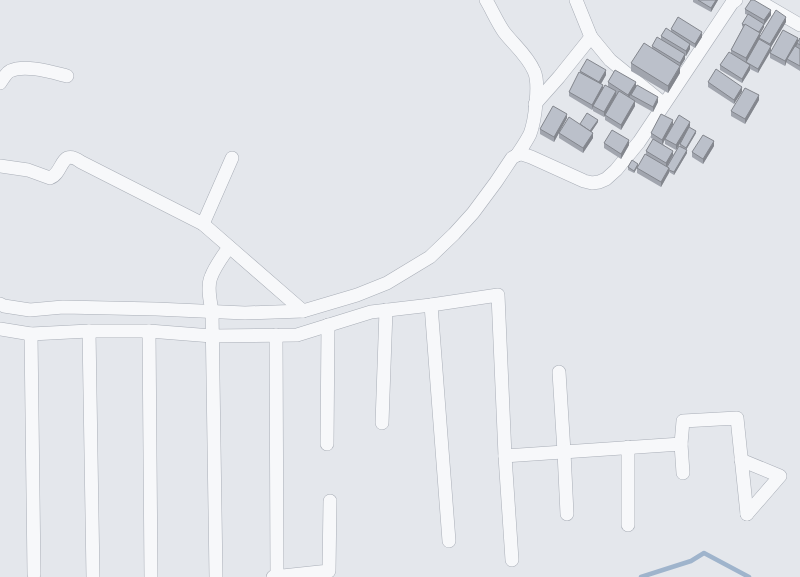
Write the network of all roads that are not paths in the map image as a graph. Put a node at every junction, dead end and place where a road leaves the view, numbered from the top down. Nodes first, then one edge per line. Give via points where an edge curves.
1 (486, 0) edge
2 (576, 0) edge
3 (736, 0) edge
4 (758, 0) edge
5 (800, 25) edge
6 (591, 37) junction
7 (67, 76) dead end
8 (0, 83) edge
9 (535, 104) junction
10 (664, 104) junction
11 (0, 154) edge
12 (517, 155) junction
13 (232, 158) dead end
14 (3, 166) edge
15 (203, 224) junction
16 (229, 247) junction
17 (0, 304) edge
18 (431, 305) junction
19 (386, 310) junction
20 (212, 311) junction
21 (303, 311) junction
22 (328, 325) junction
23 (0, 329) edge
24 (89, 331) junction
25 (148, 331) junction
26 (31, 334) junction
27 (276, 335) junction
28 (212, 336) junction
29 (559, 372) dead end
30 (382, 423) dead end
31 (327, 444) dead end
32 (681, 444) junction
33 (628, 447) junction
34 (564, 452) junction
35 (505, 456) junction
36 (741, 460) dead end
37 (683, 473) dead end
38 (330, 501) dead end
39 (567, 514) dead end
40 (628, 525) dead end
41 (449, 541) dead end
42 (512, 560) dead end
43 (34, 574) dead end
44 (93, 577) edge
45 (151, 577) edge
46 (216, 577) edge
47 (275, 577) edge

1 - 9 street via 504,32 527,58 535,72
2 - 6 street
3 - 10 street
4 - 5 street
6 - 9 street
6 - 10 street via 610,60
7 - 8 street via 20,68 8,71
9 - 12 street via 530,134
10 - 12 street via 639,142 606,180 592,183 584,181 530,157
11 - 14 street
12 - 21 street via 512,158 473,213 430,257 387,283
13 - 15 street
14 - 15 street via 28,170 50,178 67,158 72,157
15 - 16 street
16 - 20 street via 210,278 209,296
16 - 21 street
17 - 20 street via 30,310 63,307
18 - 19 street
18 - 35 street via 498,296
18 - 41 street
19 - 22 street
19 - 30 street
20 - 21 street
20 - 28 street
22 - 27 street via 297,335
22 - 31 street
23 - 26 street
24 - 25 street
24 - 26 street
24 - 44 street
25 - 28 street
25 - 45 street
26 - 43 street
27 - 28 street
27 - 47 street
28 - 46 street
29 - 34 street
32 - 33 street
32 - 36 street via 683,421 737,418
32 - 37 street
33 - 34 street
33 - 40 street
34 - 35 street
34 - 39 street
35 - 42 street
38 - 47 street via 329,571

